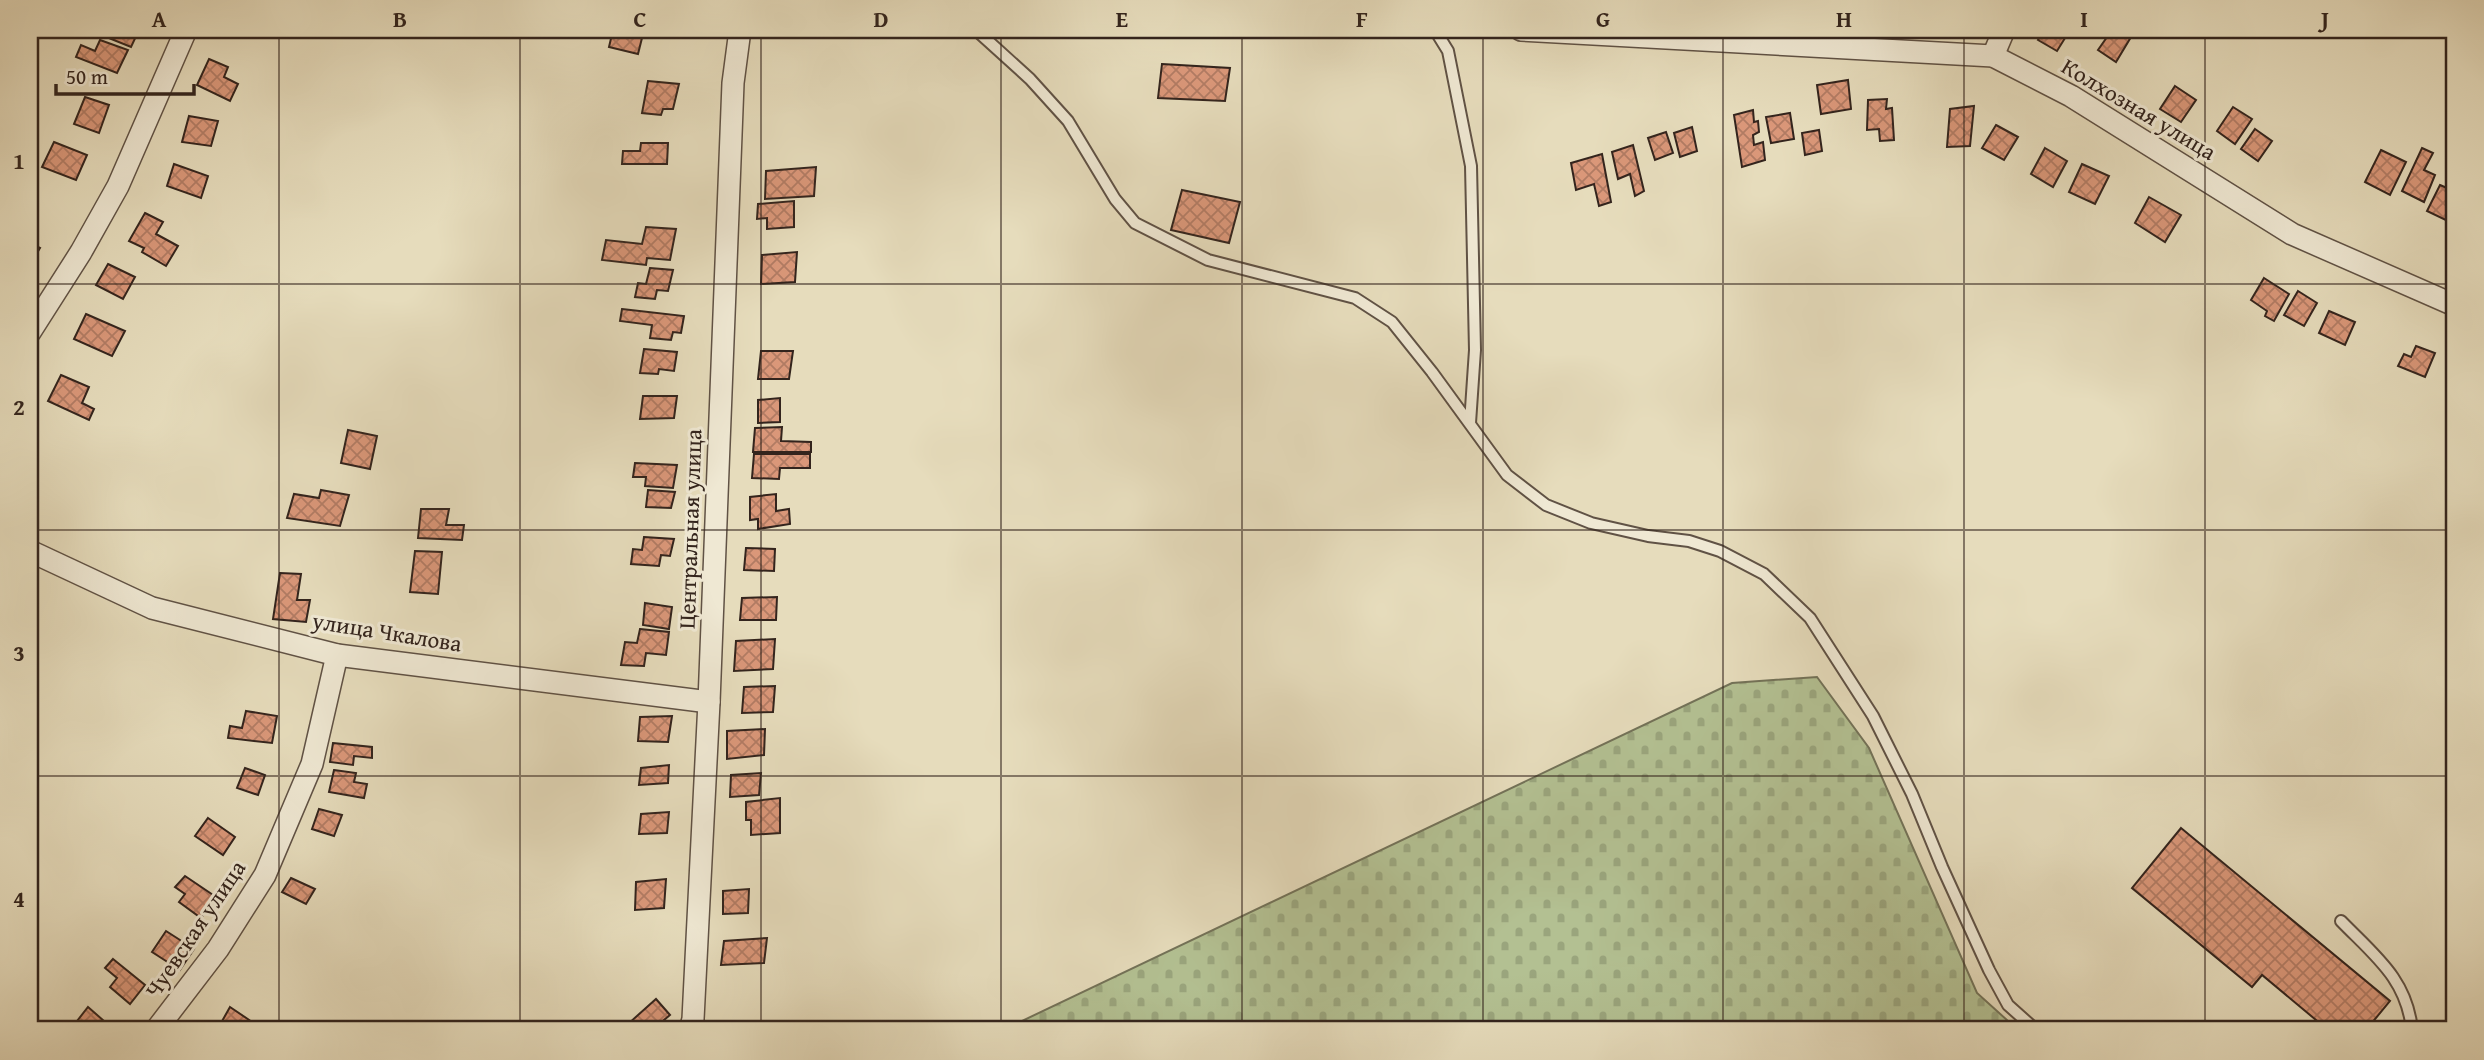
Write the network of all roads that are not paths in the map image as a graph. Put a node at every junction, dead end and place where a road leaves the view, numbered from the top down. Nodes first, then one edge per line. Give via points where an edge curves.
1 (186, 30) edge
2 (740, 30) edge
3 (976, 30) edge
4 (1435, 30) edge
5 (1521, 30) edge
6 (2004, 30) edge
7 (1993, 56) junction
8 (2454, 304) edge
9 (30, 332) edge
10 (1470, 423) junction
11 (30, 551) edge
12 (337, 654) junction
13 (709, 702) junction
14 (2341, 922) dead end
15 (156, 1030) edge
16 (690, 1030) edge
17 (2036, 1030) edge
18 (2412, 1030) edge

1 - 9 street via 118,186
2 - 13 street, Центральная улица via 733,83
3 - 10 lane via 1068,121 1115,199 1135,223 1208,260 1354,298 1392,322
4 - 10 lane via 1448,51 1471,166 1475,350
5 - 7 street, Колхозная улица
6 - 7 street
7 - 8 street, Колхозная улица via 2071,96 2292,234
10 - 17 lane via 1507,475 1546,505 1591,523 1720,551 1764,574 1810,618 1873,716 2001,993
11 - 12 street, улица Чкалова via 152,608
12 - 13 street, улица Чкалова
12 - 15 street, Чуевская улица via 312,764 265,875 218,949
13 - 16 street, Центральная улица
14 - 18 lane via 2393,975 2410,1011

